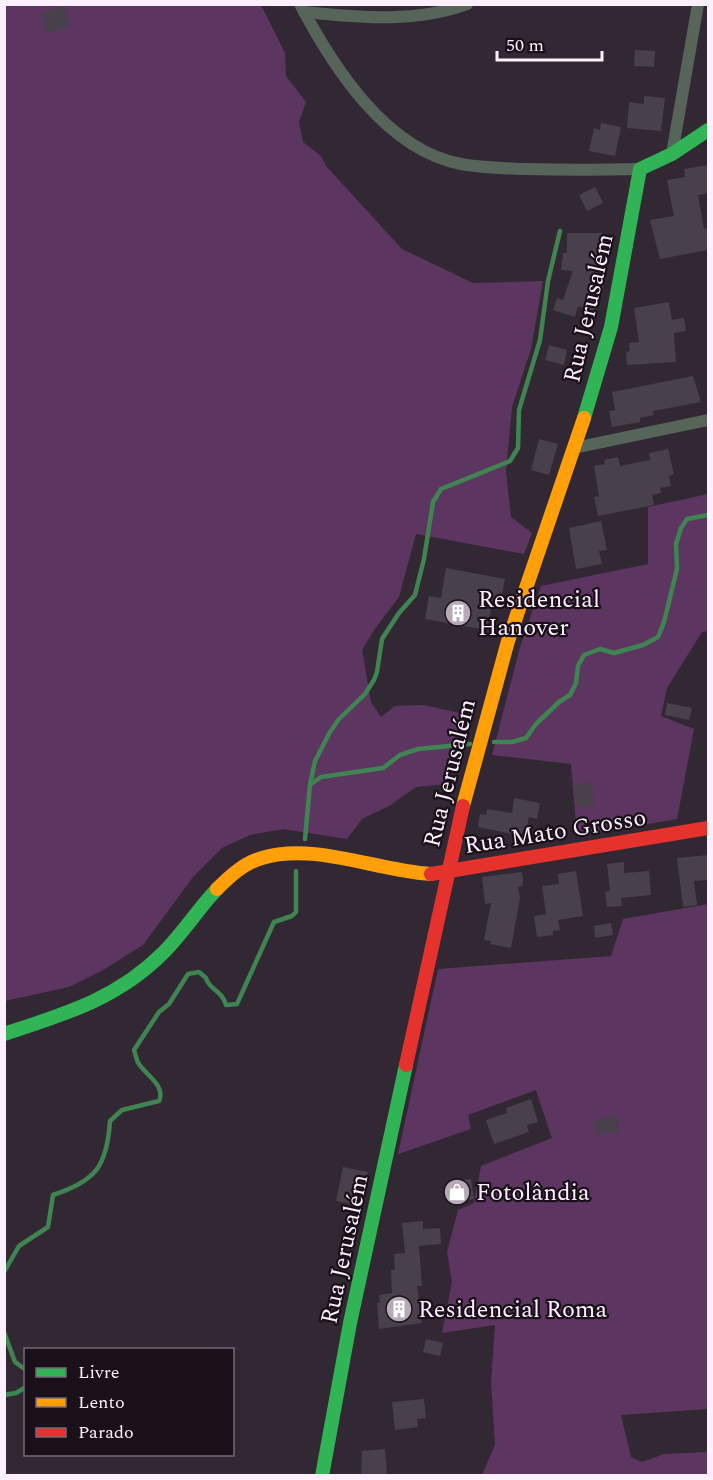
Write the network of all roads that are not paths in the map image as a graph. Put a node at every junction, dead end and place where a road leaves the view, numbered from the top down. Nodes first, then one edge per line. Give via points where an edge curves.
1 (467, 4) edge
2 (698, 4) edge
3 (302, 8) edge
4 (708, 130) edge
5 (672, 154) junction
6 (640, 169) junction
7 (708, 420) edge
8 (574, 448) junction
9 (708, 828) edge
10 (448, 871) junction
11 (4, 1034) edge
12 (322, 1476) edge

1 - 3 street via 423,16 376,18
2 - 5 street
3 - 6 street via 332,60 359,95 391,129 423,151 460,164 498,168
4 - 5 street
5 - 6 street
6 - 8 street, Rua Jerusalém via 613,317
7 - 8 street
8 - 10 street, Rua Jerusalém via 497,677
9 - 10 street, Rua Mato Grosso
10 - 11 street, Rua Mato Grosso via 416,874 310,855 278,854 258,860 237,870 215,890 155,960 121,988 86,1006
10 - 12 street, Rua Jerusalém

